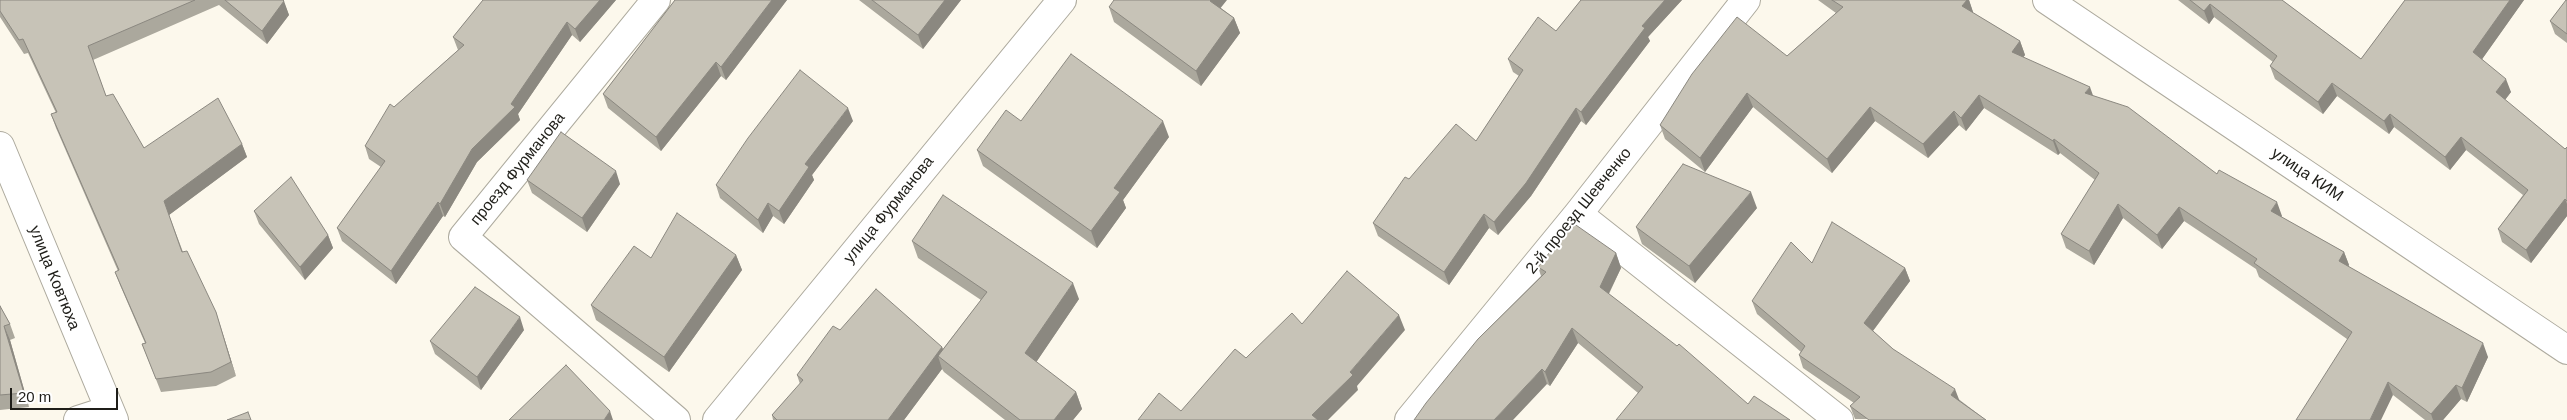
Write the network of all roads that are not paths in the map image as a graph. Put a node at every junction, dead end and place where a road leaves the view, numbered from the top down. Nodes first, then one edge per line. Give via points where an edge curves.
1 (656, 0) edge
2 (1062, 0) edge
3 (1746, 0) edge
4 (2047, 0) edge
5 (0, 146) edge
6 (1578, 214) junction
7 (2567, 350) edge
8 (112, 415) edge
9 (78, 420) edge
10 (676, 420) edge
11 (717, 420) edge
12 (1409, 420) edge
13 (1838, 420) edge

1 - 10 street, проезд Фурманова via 462,237
2 - 11 street, улица Фурманова
3 - 6 street, 2-й проезд Шевченко
4 - 7 street, улица КИМ
5 - 8 street, улица Ковтюха
6 - 12 street, 2-й проезд Шевченко
6 - 13 street
8 - 9 street, улица Ковтюха

